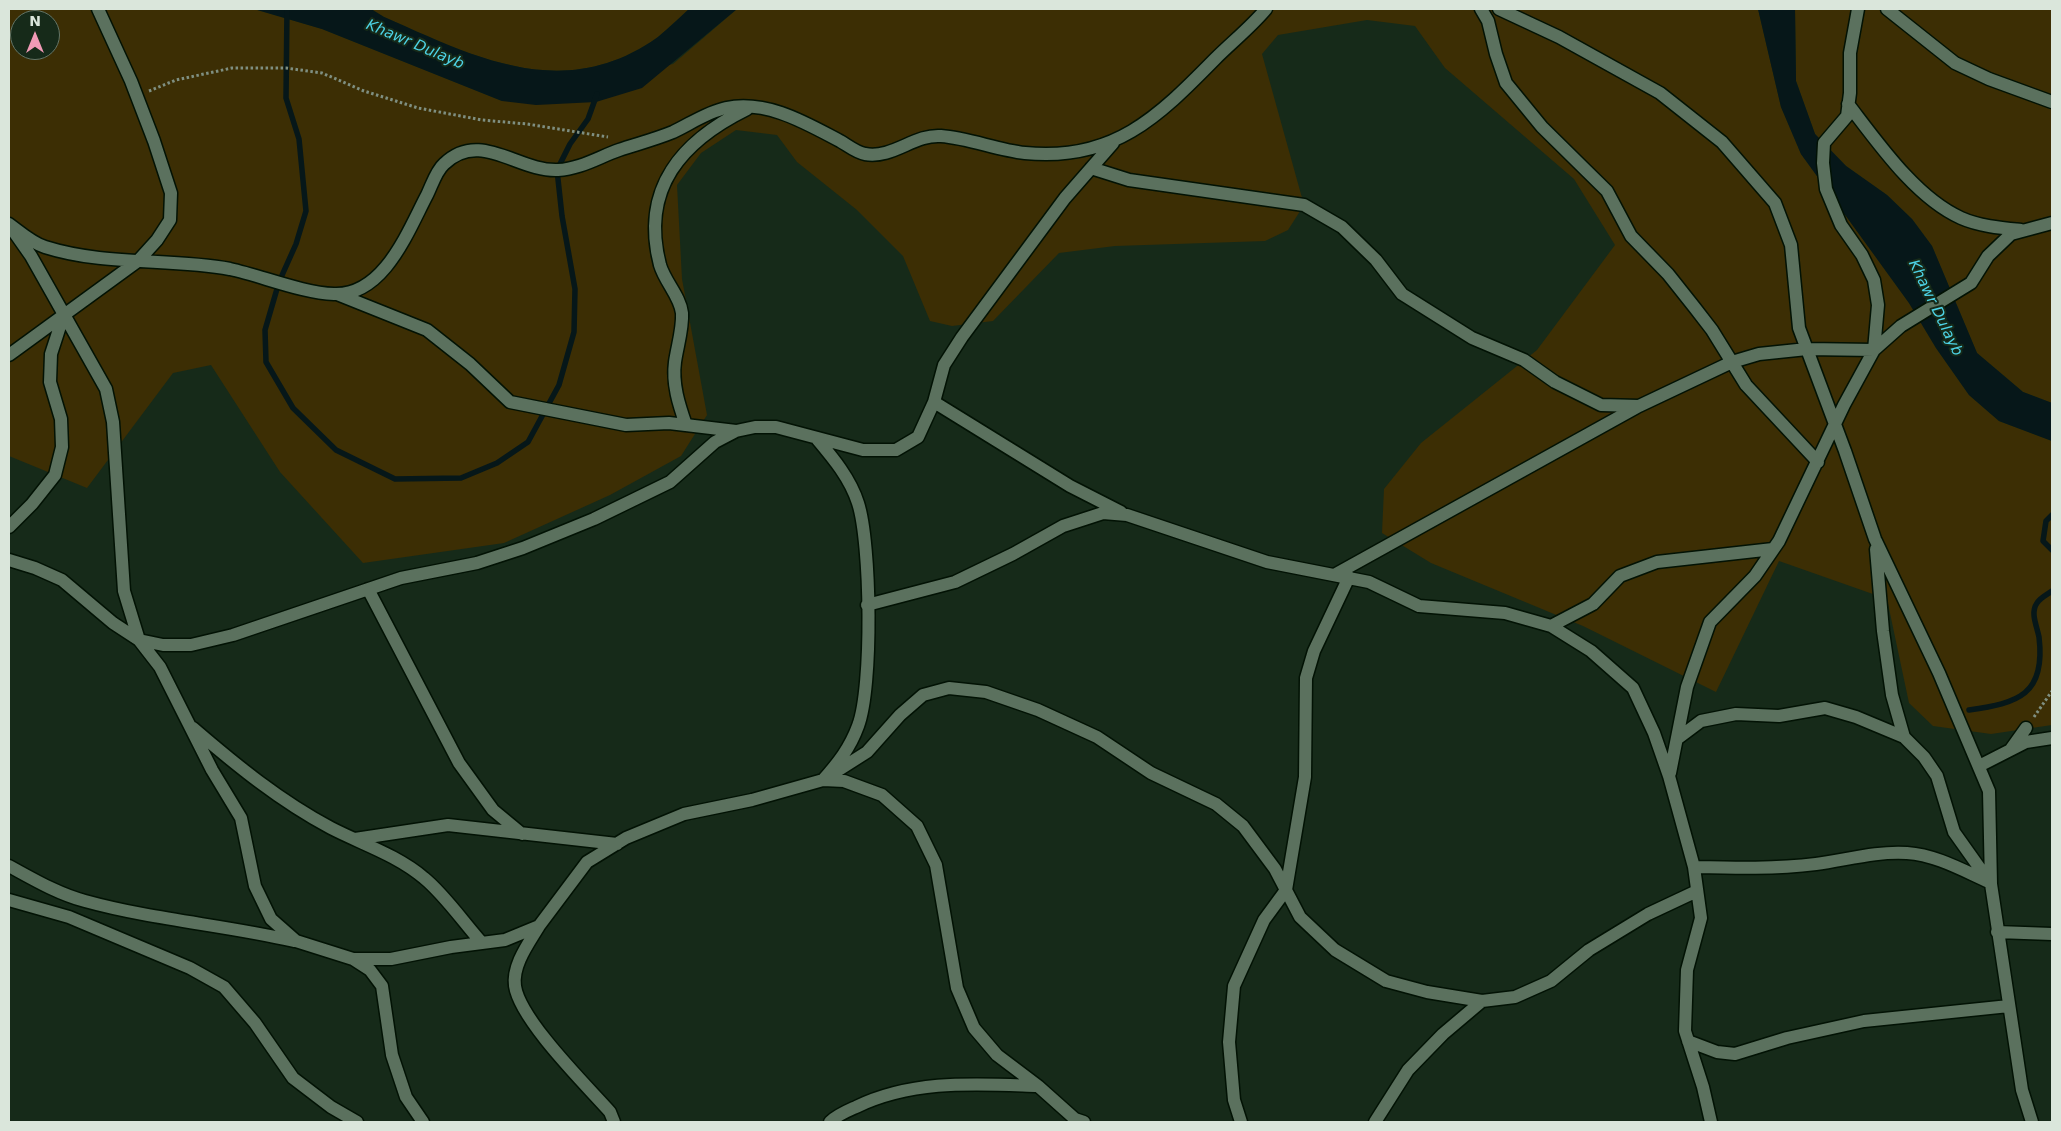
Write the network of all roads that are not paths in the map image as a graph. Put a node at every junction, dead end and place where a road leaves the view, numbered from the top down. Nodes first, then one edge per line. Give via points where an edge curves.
1 (98, 9) edge
2 (1266, 9) edge
3 (1481, 9) edge
4 (1500, 9) edge
5 (1858, 9) edge
6 (1887, 9) edge
7 (2052, 102) edge
8 (1848, 104) junction
9 (751, 107) junction
10 (1113, 143) junction
11 (1091, 168) junction
12 (2052, 223) edge
13 (9, 225) edge
14 (2026, 230) junction
15 (138, 261) junction
16 (337, 294) junction
17 (64, 314) junction
18 (1806, 348) junction
19 (1874, 350) junction
20 (9, 355) edge
21 (1732, 362) junction
22 (934, 402) junction
23 (1639, 406) junction
24 (1836, 424) junction
25 (686, 425) junction
26 (736, 431) junction
27 (817, 439) junction
28 (1818, 462) junction
29 (1127, 515) junction
30 (9, 527) edge
31 (1875, 539) junction
32 (1773, 549) junction
33 (9, 560) edge
34 (1343, 576) junction
35 (368, 589) junction
36 (867, 605) junction
37 (1551, 626) junction
38 (139, 640) junction
39 (187, 723) junction
40 (2026, 728) road end
41 (1904, 737) junction
42 (2052, 738) edge
43 (1677, 739) junction
44 (2010, 751) junction
45 (1979, 766) junction
46 (1669, 776) junction
47 (823, 780) junction
48 (522, 834) junction
49 (355, 839) junction
50 (617, 844) junction
51 (9, 866) edge
52 (1694, 867) junction
53 (1991, 884) junction
54 (1286, 890) junction
55 (1697, 891) junction
56 (9, 900) edge
57 (539, 926) junction
58 (1998, 932) junction
59 (2052, 934) edge
60 (296, 941) junction
61 (482, 943) junction
62 (353, 959) junction
63 (1482, 1001) junction
64 (2009, 1006) junction
65 (1688, 1041) junction
66 (1038, 1086) junction
67 (331, 1107) junction
68 (332, 1122) edge
69 (357, 1122) edge
70 (423, 1122) edge
71 (614, 1122) edge
72 (830, 1122) edge
73 (1084, 1122) edge
74 (1241, 1122) edge
75 (1376, 1122) edge
76 (1711, 1122) edge
77 (2032, 1122) edge

1 - 15 street via 137,97 171,193 170,220 158,240
2 - 10 street via 1155,118
3 - 21 street via 1488,21 1506,84 1542,127 1607,191 1631,236 1668,274
4 - 18 street via 1559,37 1660,93 1722,142 1776,203 1792,245 1799,328
5 - 8 street via 1850,53
6 - 7 street via 1955,63
8 - 14 street via 1928,198 1961,218 1995,227
8 - 19 street via 1847,116 1824,143 1823,163 1826,189 1841,225 1862,255 1874,280 1878,305
9 - 10 street via 768,108 793,117 864,154 887,153 915,140 937,135 1024,153 1064,154
9 - 16 street via 720,109 671,133 584,165 557,170 529,167 498,153 479,149 460,152 441,165 404,240 382,273 362,287
9 - 25 street via 717,124 683,153 665,181 654,214 655,247 663,274 682,313 675,365 677,400
10 - 11 street
11 - 22 street via 962,337 944,365
11 - 23 street via 1129,180 1304,205 1342,227 1376,260 1402,294 1472,338 1524,360 1555,382 1601,405
12 - 14 street
13 - 15 street via 41,246 88,257
13 - 17 street
14 - 19 street via 2011,234 1999,244 1971,283 1901,326
15 - 16 street via 187,263 231,270
15 - 17 street
16 - 25 street via 427,330 510,402 626,425
17 - 20 street
17 - 30 street via 51,354 50,382 61,418 62,447 55,475
17 - 38 street via 106,389 113,422 124,591
18 - 19 street
18 - 21 street via 1759,354
18 - 24 street
19 - 24 street
21 - 23 street
21 - 28 street via 1746,385
22 - 27 street via 918,436 896,450 863,450
22 - 29 street via 1070,486
23 - 34 street
24 - 28 street
24 - 31 street
25 - 26 street
26 - 27 street via 776,427
26 - 35 street via 715,442 670,482 594,519 477,563 401,578
27 - 36 street via 839,466 858,502 864,532
28 - 32 street
29 - 34 street via 1267,562
29 - 36 street via 1103,513 1063,526 956,582
31 - 41 street via 1891,686
31 - 45 street
32 - 37 street via 1657,562 1620,576 1593,604
32 - 43 street via 1755,576 1710,622 1686,687
33 - 38 street via 62,580 113,623
34 - 37 street via 1369,582 1419,606 1505,613
34 - 54 street via 1306,678 1305,777
35 - 38 street via 233,635 191,645 163,645
35 - 48 street via 459,763 493,810
36 - 47 street via 866,687 859,724 846,753
37 - 46 street via 1591,651 1632,688 1654,733
38 - 39 street via 160,667
39 - 49 street via 286,801
39 - 60 street via 241,818 255,886 271,919
40 - 44 street
41 - 43 street via 1825,708 1778,716 1736,714 1701,720
41 - 53 street via 1924,757 1936,776 1954,832
42 - 44 street via 2026,742
43 - 46 street
44 - 45 street
45 - 53 street via 1989,791
46 - 52 street
47 - 50 street via 752,800 684,814
47 - 54 street via 867,752 900,715 924,695 949,688 986,692 1038,710 1097,737 1151,773 1216,804 1243,826
47 - 66 street via 844,781 882,794 918,826 936,866 957,988 974,1028 997,1055
48 - 49 street via 448,825
48 - 50 street
49 - 61 street via 424,878
50 - 57 street via 587,862
51 - 60 street via 39,883 83,901 186,923
52 - 53 street via 1756,868 1907,853 1941,860
52 - 55 street
53 - 58 street
54 - 63 street via 1300,917 1336,950 1386,981 1426,992
54 - 74 street via 1264,920 1234,986 1229,1042 1234,1100
55 - 63 street via 1640,919 1589,950 1551,981 1515,997
55 - 65 street via 1701,918 1686,970 1685,1031
56 - 67 street via 69,918 190,968 224,987 255,1023 292,1078
57 - 61 street via 505,940
57 - 71 street via 521,956 515,985 520,1001 531,1020 610,1112
58 - 59 street
58 - 64 street
60 - 62 street
61 - 62 street via 392,959
62 - 70 street via 370,970 382,986 392,1055 406,1097
63 - 75 street via 1408,1070
64 - 65 street via 1864,1021 1787,1038 1735,1054 1717,1052
64 - 77 street via 2022,1090
65 - 76 street
66 - 72 street via 932,1085 876,1098 836,1116
66 - 73 street via 1075,1119
67 - 68 street
67 - 69 street

